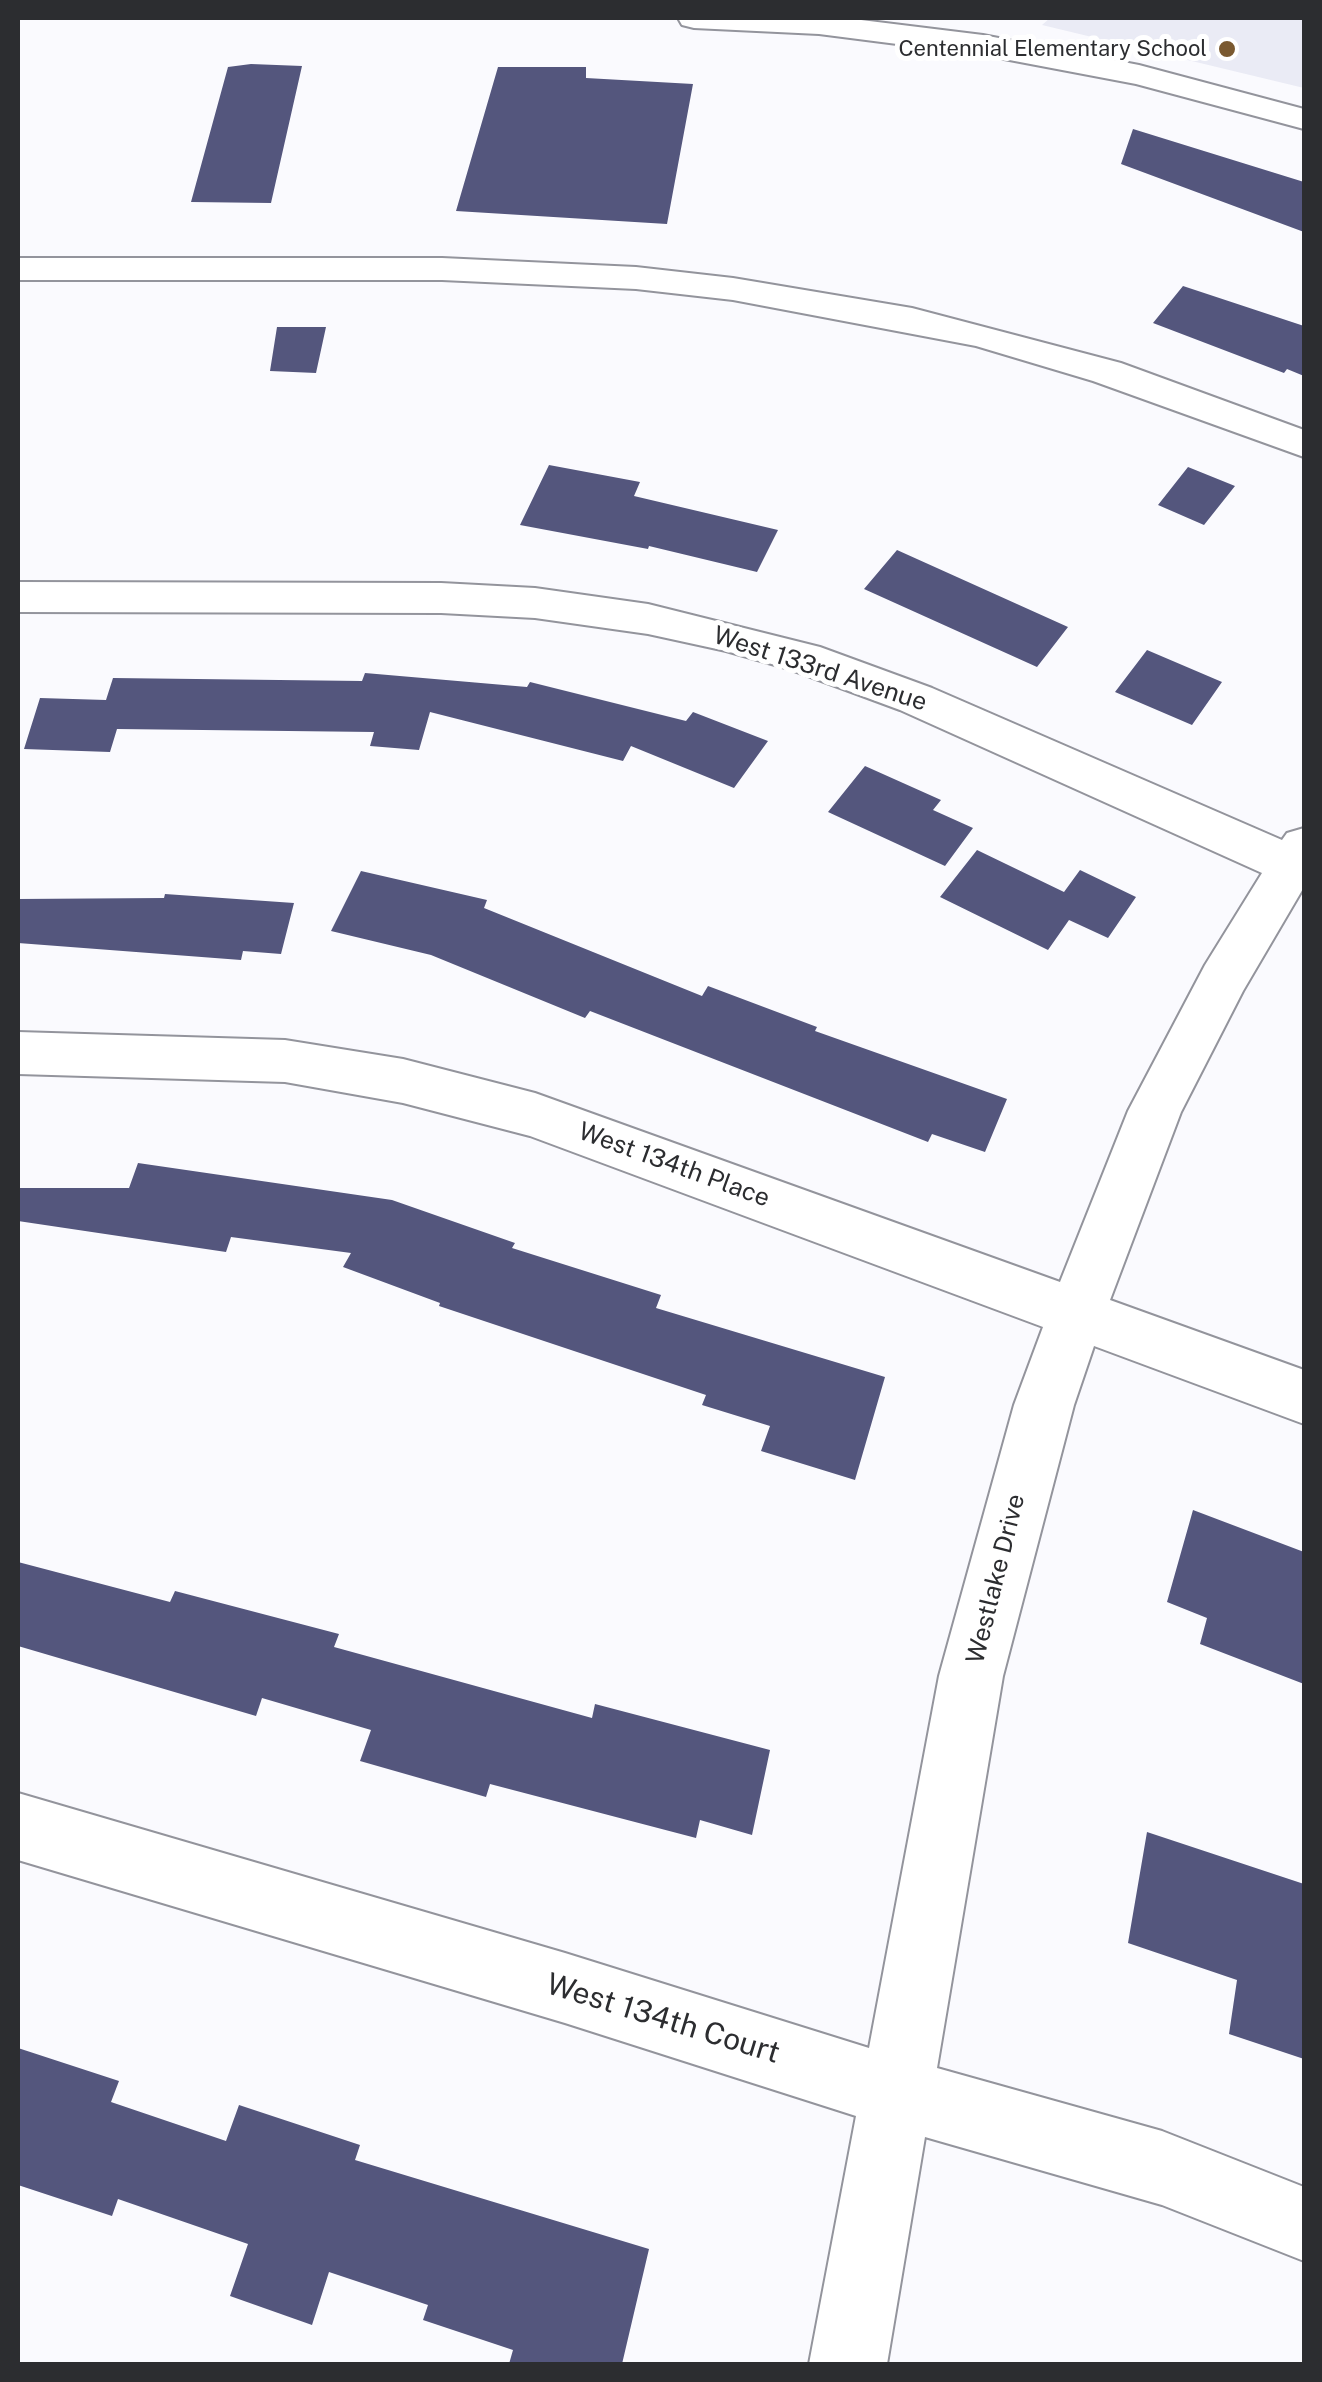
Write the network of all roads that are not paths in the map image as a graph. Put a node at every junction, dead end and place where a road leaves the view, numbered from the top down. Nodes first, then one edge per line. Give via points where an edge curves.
1 (694, 18) edge
2 (1304, 119) edge
3 (18, 269) edge
4 (1304, 444) edge
5 (18, 597) edge
6 (1298, 856) edge
7 (18, 1052) edge
8 (1076, 1313) junction
9 (1304, 1397) edge
10 (18, 1827) edge
11 (896, 2093) junction
12 (1304, 2224) edge
13 (848, 2364) edge

1 - 2 street via 819,24 983,45 1140,75
3 - 4 street via 442,270 733,288 1002,342
5 - 6 street, West 133rd Avenue via 535,603 726,636 916,699
6 - 8 street, Westlake Drive via 1223,979 1155,1111
7 - 8 street, West 134th Place via 285,1061 403,1082 534,1115 660,1158
8 - 9 street, West 134th Place
8 - 11 street, Westlake Drive via 1044,1404 972,1676
10 - 11 street, West 134th Court
11 - 12 street, West 134th Court via 1162,2168
11 - 13 street, Westlake Drive

